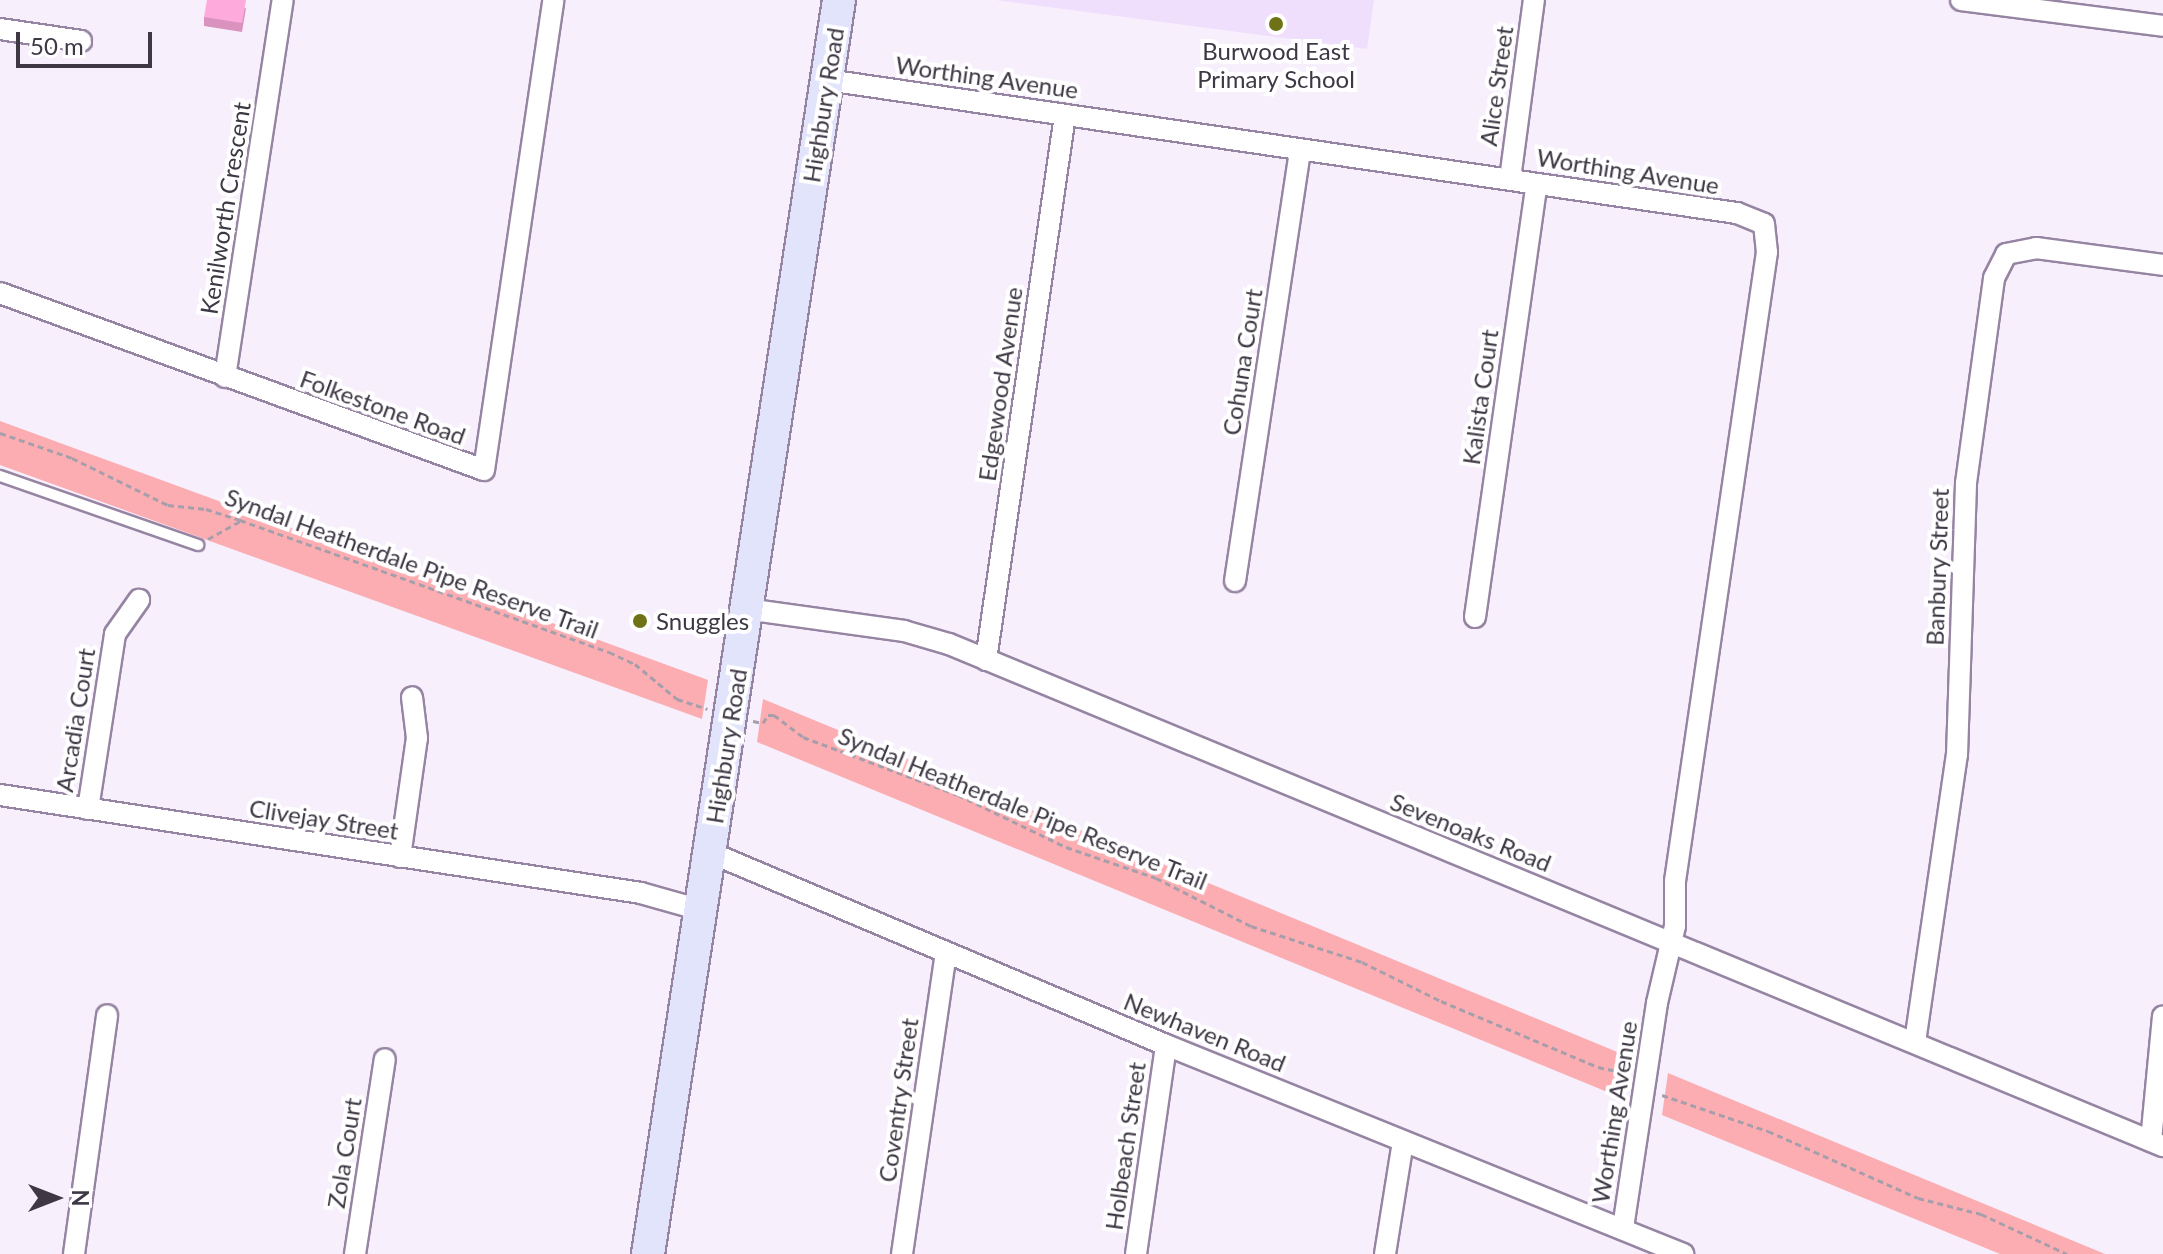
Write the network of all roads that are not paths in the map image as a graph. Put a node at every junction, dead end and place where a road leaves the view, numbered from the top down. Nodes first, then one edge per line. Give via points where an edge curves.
1 (283, 0) edge
2 (553, 0) edge
3 (839, 0) edge
4 (1534, 0) edge
5 (1961, 0) edge
6 (2163, 26) edge
7 (0, 29) edge
8 (81, 41) dead end
9 (827, 80) junction
10 (1065, 115) junction
11 (1300, 151) junction
12 (1510, 179) junction
13 (1537, 184) junction
14 (2163, 265) edge
15 (0, 293) edge
16 (225, 377) junction
17 (0, 476) edge
18 (198, 545) road end
19 (1235, 581) dead end
20 (139, 600) dead end
21 (746, 609) junction
22 (1475, 617) dead end
23 (986, 660) junction
24 (412, 697) dead end
25 (0, 795) edge
26 (88, 809) junction
27 (709, 852) junction
28 (400, 857) junction
29 (702, 902) junction
30 (1666, 941) junction
31 (946, 953) junction
32 (107, 1015) dead end
33 (2163, 1017) edge
34 (1915, 1042) junction
35 (1166, 1045) junction
36 (385, 1059) dead end
37 (2149, 1140) edge
38 (1403, 1142) junction
39 (1623, 1229) junction
40 (74, 1254) edge
41 (355, 1254) edge
42 (648, 1254) edge
43 (902, 1254) edge
44 (1136, 1254) edge
45 (1385, 1254) edge
46 (1683, 1254) edge

1 - 16 street, Kenilworth Crescent
2 - 16 street, Folkestone Road via 484,470
3 - 9 main road, Highbury Road
4 - 12 street, Alice Street
5 - 6 street
7 - 8 street
9 - 10 street, Worthing Avenue
9 - 21 main road, Highbury Road
10 - 11 street, Worthing Avenue
10 - 23 street, Edgewood Avenue
11 - 12 street, Worthing Avenue
11 - 19 street, Cohuna Court
12 - 13 street, Worthing Avenue
13 - 22 street, Kalista Court
13 - 30 street, Worthing Avenue via 1737,213 1764,224 1767,252
14 - 34 street, Banbury Street via 2036,248 2006,254 1994,278 1966,483 1957,755
15 - 16 street, Folkestone Road
17 - 18 lane
20 - 26 street, Arcadia Court via 115,634
21 - 23 street, Sevenoaks Road via 904,631
21 - 27 main road, Highbury Road
23 - 30 street, Sevenoaks Road
24 - 28 street via 417,738
25 - 26 street, Clivejay Street
26 - 28 street, Clivejay Street
27 - 29 main road, Highbury Road
27 - 31 street, Newhaven Road
28 - 29 street, Clivejay Street
29 - 42 main road, Highbury Road
30 - 34 street, Sevenoaks Road
30 - 39 street, Worthing Avenue
31 - 35 street, Newhaven Road
31 - 43 street, Coventry Street
32 - 40 street
33 - 37 street
34 - 37 street, Sevenoaks Road
35 - 38 street, Newhaven Road
35 - 44 street, Holbeach Street
36 - 41 street, Zola Court
38 - 39 street, Newhaven Road
38 - 45 street
39 - 46 street, Newhaven Road

